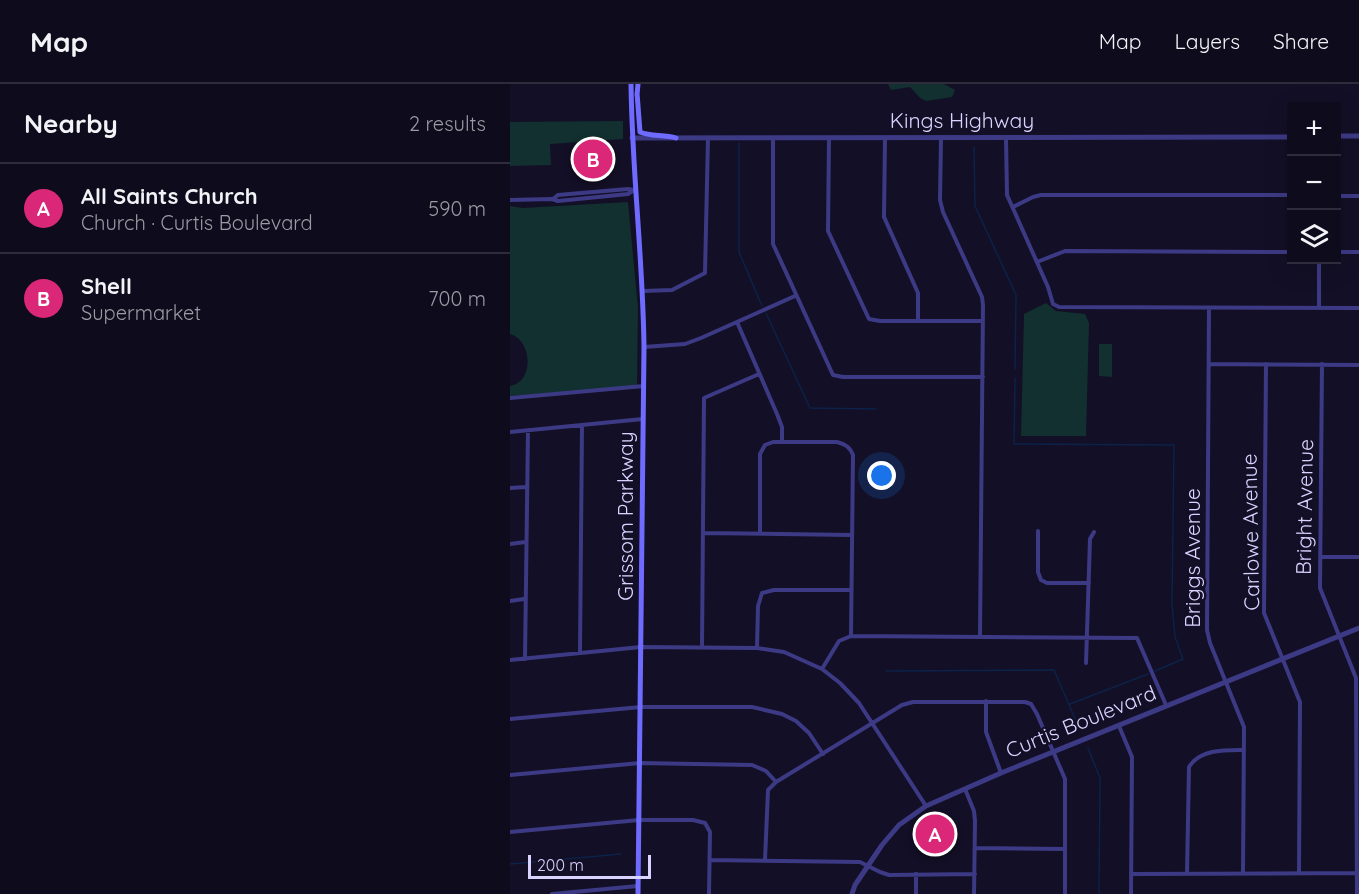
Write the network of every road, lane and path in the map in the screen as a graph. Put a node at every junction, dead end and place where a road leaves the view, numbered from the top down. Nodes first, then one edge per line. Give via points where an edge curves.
1 (631, 84) edge
2 (638, 84) edge
3 (637, 93) junction
4 (1287, 136) edge
5 (1341, 136) edge
6 (1359, 136) edge
7 (708, 137) junction
8 (773, 137) junction
9 (632, 138) junction
10 (676, 138) junction
11 (829, 138) junction
12 (885, 138) junction
13 (941, 138) junction
14 (1006, 138) junction
15 (634, 190) junction
16 (1287, 195) edge
17 (1341, 195) edge
18 (1359, 196) edge
19 (510, 200) edge
20 (1013, 207) junction
21 (1287, 252) edge
22 (1341, 252) edge
23 (1359, 252) edge
24 (1037, 262) junction
25 (1318, 264) edge
26 (643, 291) junction
27 (795, 296) junction
28 (1209, 308) junction
29 (1319, 308) junction
30 (1359, 308) edge
31 (918, 320) junction
32 (983, 321) junction
33 (737, 322) junction
34 (644, 347) junction
35 (1209, 364) junction
36 (1266, 364) junction
37 (1322, 364) junction
38 (1359, 364) edge
39 (759, 374) junction
40 (983, 378) junction
41 (644, 386) junction
42 (510, 398) edge
43 (643, 419) junction
44 (582, 425) junction
45 (528, 430) junction
46 (510, 432) edge
47 (782, 442) junction
48 (526, 487) junction
49 (510, 488) edge
50 (1038, 531) dead end
51 (1094, 532) dead end
52 (703, 533) junction
53 (760, 533) junction
54 (852, 535) junction
55 (525, 542) junction
56 (510, 544) edge
57 (1320, 557) junction
58 (1359, 557) edge
59 (1089, 583) junction
60 (851, 591) junction
61 (524, 599) junction
62 (510, 601) edge
63 (1359, 628) edge
64 (1338, 635) junction
65 (851, 636) junction
66 (980, 637) junction
67 (1088, 637) junction
68 (641, 647) junction
69 (702, 648) junction
70 (757, 648) junction
71 (580, 653) junction
72 (525, 658) junction
73 (1282, 658) junction
74 (510, 660) edge
75 (1086, 663) dead end
76 (822, 669) junction
77 (1226, 681) junction
78 (987, 702) junction
79 (1166, 705) junction
80 (641, 707) junction
81 (510, 719) edge
82 (873, 722) junction
83 (1119, 726) junction
84 (1244, 750) junction
85 (1053, 751) junction
86 (822, 754) junction
87 (640, 763) junction
88 (1001, 773) junction
89 (510, 775) edge
90 (776, 782) junction
91 (965, 788) junction
92 (926, 807) junction
93 (639, 820) junction
94 (510, 832) edge
95 (976, 848) junction
96 (1065, 849) junction
97 (710, 860) junction
98 (765, 860) junction
99 (867, 865) junction
100 (1187, 873) junction
101 (1243, 873) junction
102 (1299, 873) junction
103 (1358, 873) edge
104 (916, 874) junction
105 (975, 874) junction
106 (1131, 874) junction
107 (638, 886) junction
108 (552, 894) edge
109 (638, 894) edge
110 (710, 894) edge
111 (852, 894) edge
112 (916, 894) edge
113 (974, 894) edge
114 (1065, 894) edge
115 (1131, 894) edge
116 (1357, 894) edge

1 - 9 main road, Grissom Parkway
2 - 3 main road, Grissom Parkway
3 - 9 main road, Grissom Parkway
3 - 10 main road via 640,132
4 - 14 street, Kings Highway
5 - 6 street
7 - 8 street, Kings Highway
7 - 10 street, Kings Highway
7 - 26 street via 705,273 672,290
8 - 11 street, Kings Highway
8 - 27 street via 772,238
9 - 10 street, Kings Highway
9 - 15 main road, Grissom Parkway
11 - 12 street, Kings Highway
11 - 31 street via 828,231 865,312 869,319 880,321
12 - 13 street, Kings Highway
12 - 31 street via 884,217 918,293
13 - 14 street, Kings Highway
13 - 32 street via 940,200 982,297
14 - 20 street via 1006,189
15 - 19 street
15 - 26 main road, Grissom Parkway
16 - 20 street via 1041,195
17 - 18 street
20 - 24 street
21 - 24 street via 1065,251
22 - 23 street
24 - 28 street via 1053,304 1059,307
25 - 29 street
26 - 34 main road, Grissom Parkway
27 - 33 street
27 - 40 street via 833,375
28 - 29 street
28 - 35 street, Briggs Avenue
29 - 30 street
31 - 32 street
32 - 40 street
33 - 34 street via 685,344
33 - 39 street
34 - 41 main road, Grissom Parkway
35 - 36 street
35 - 77 street, Briggs Avenue via 1207,630
36 - 37 street
36 - 73 street, Carlowe Avenue via 1263,605
37 - 38 street
37 - 57 street, Bright Avenue
39 - 47 street via 779,421
39 - 52 street via 704,398
40 - 66 street
41 - 42 street
41 - 43 main road, Grissom Parkway
43 - 44 street
43 - 68 main road, Grissom Parkway
44 - 45 street
44 - 71 street
45 - 46 street
45 - 48 street
47 - 53 street via 765,445 760,454
47 - 54 street via 837,442 850,449
48 - 49 street
48 - 55 street
50 - 59 street via 1041,580
51 - 59 street via 1090,539
52 - 53 street
52 - 69 street
53 - 54 street
54 - 60 street
55 - 56 street
55 - 61 street
57 - 58 street
57 - 64 street, Bright Avenue via 1320,588
59 - 67 street
60 - 65 street
60 - 70 street via 762,593
61 - 62 street
61 - 72 street
63 - 64 street, Curtis Boulevard
64 - 73 street, Curtis Boulevard
64 - 103 street, Bright Avenue via 1357,687
65 - 66 street
65 - 76 street via 839,641
66 - 67 street
67 - 75 street
67 - 79 street via 1137,638
68 - 69 street
68 - 71 street
68 - 80 main road, Grissom Parkway
69 - 70 street
70 - 76 street via 784,652
71 - 72 street
72 - 74 street
73 - 77 street, Curtis Boulevard
73 - 102 street, Carlowe Avenue via 1300,702
76 - 82 street via 840,682
77 - 79 street, Curtis Boulevard
77 - 84 street, Briggs Avenue via 1244,727
78 - 82 street via 913,702
78 - 85 street via 1031,704
78 - 88 street via 986,732
79 - 83 street, Curtis Boulevard
80 - 81 street
80 - 86 street via 767,710 796,721
80 - 87 main road, Grissom Parkway
82 - 86 street
82 - 92 street
83 - 85 street, Curtis Boulevard
83 - 106 street via 1132,757
84 - 100 street via 1206,754 1189,767
84 - 101 street, Briggs Avenue
85 - 88 street, Curtis Boulevard
85 - 96 street via 1065,779
86 - 90 street
87 - 89 street
87 - 90 street via 752,765 766,771
87 - 93 main road, Grissom Parkway
88 - 91 street, Curtis Boulevard
90 - 98 street via 766,799
91 - 92 street, Curtis Boulevard
91 - 95 street via 974,811
92 - 99 street, Curtis Boulevard via 900,825
93 - 94 street
93 - 97 street via 705,823 710,832
93 - 107 main road, Grissom Parkway
95 - 96 street
95 - 105 street
96 - 114 street
97 - 98 street
97 - 110 street
98 - 99 street
99 - 104 street via 889,874
99 - 111 street, Curtis Boulevard
100 - 101 street
100 - 106 street
101 - 102 street
102 - 103 street
103 - 116 street, Bright Avenue
104 - 105 street
104 - 112 street
105 - 113 street
106 - 115 street
107 - 108 street
107 - 109 main road, Grissom Parkway

